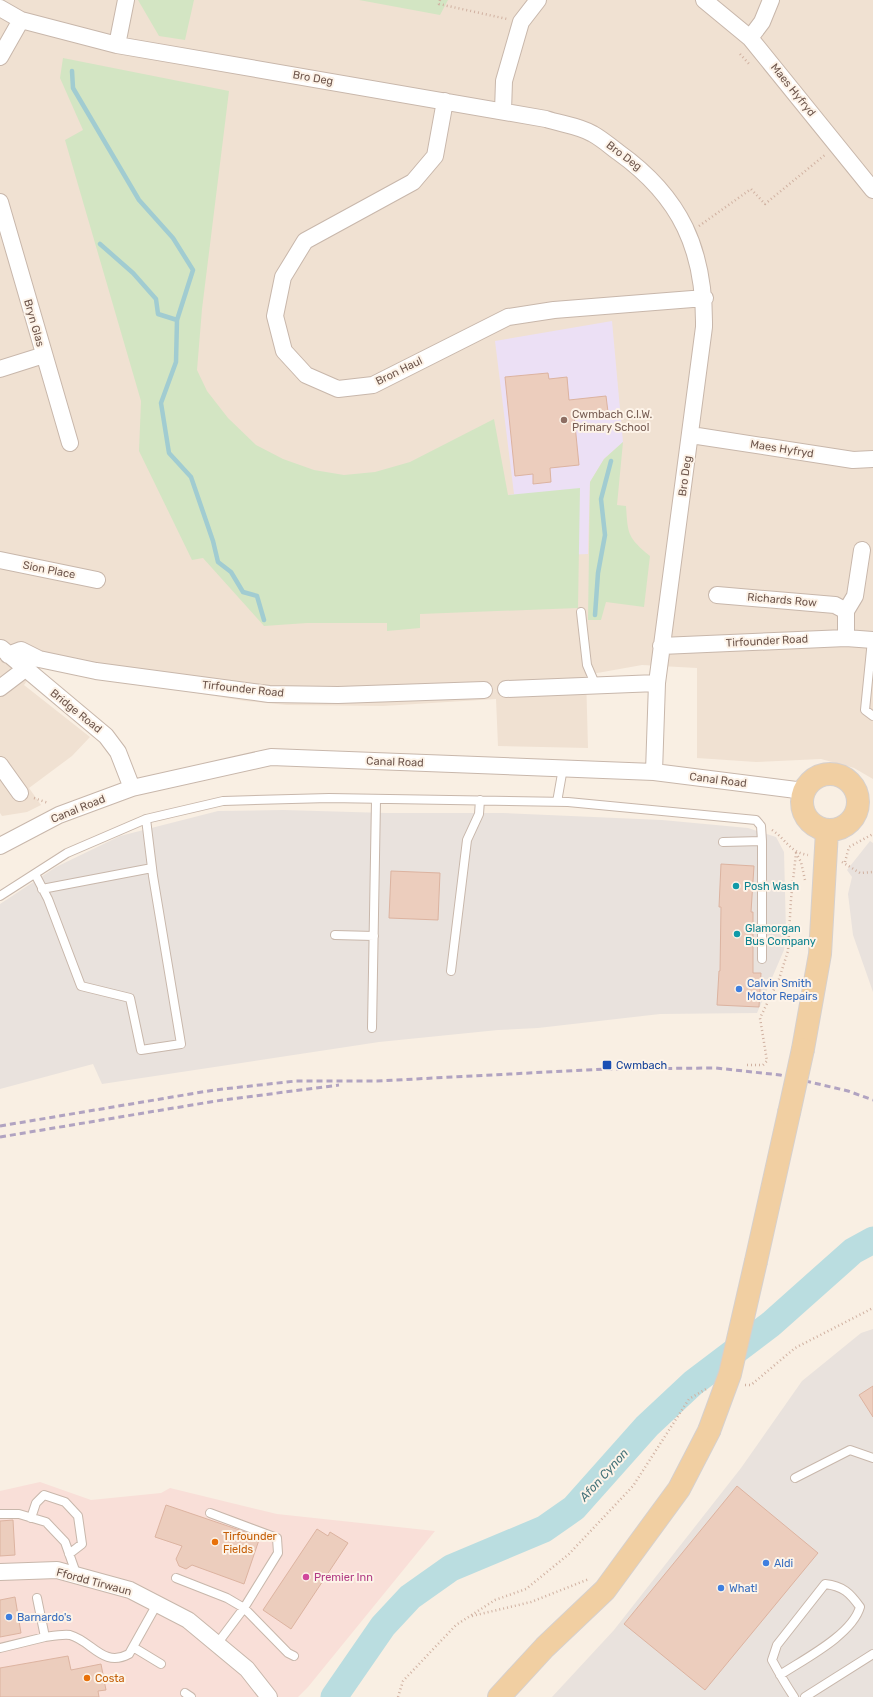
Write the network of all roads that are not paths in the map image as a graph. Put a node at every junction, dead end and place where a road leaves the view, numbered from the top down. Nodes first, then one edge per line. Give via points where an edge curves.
1 (126, 0) edge
2 (538, 0) edge
3 (704, 0) edge
4 (771, 0) edge
5 (0, 8) edge
6 (21, 20) junction
7 (750, 38) junction
8 (117, 45) junction
9 (0, 57) edge
10 (445, 100) junction
11 (503, 111) junction
12 (873, 190) edge
13 (0, 202) edge
14 (704, 298) junction
15 (44, 355) junction
16 (0, 369) edge
17 (691, 435) junction
18 (70, 443) dead end
19 (873, 459) edge
20 (862, 550) dead end
21 (0, 560) edge
22 (98, 580) dead end
23 (718, 595) dead end
24 (846, 611) junction
25 (581, 612) dead end
26 (846, 638) junction
27 (873, 640) edge
28 (661, 646) junction
29 (4, 651) edge
30 (25, 669) junction
31 (657, 683) junction
32 (596, 686) junction
33 (0, 688) edge
34 (506, 689) dead end
35 (484, 690) dead end
36 (873, 716) edge
37 (0, 765) edge
38 (562, 768) junction
39 (654, 772) junction
40 (132, 788) junction
41 (804, 791) junction
42 (20, 793) dead end
43 (376, 800) junction
44 (480, 800) junction
45 (557, 802) junction
46 (865, 808) edge
47 (146, 819) junction
48 (827, 831) junction
49 (762, 841) junction
50 (723, 842) dead end
51 (0, 846) edge
52 (152, 872) junction
53 (35, 874) junction
54 (42, 889) junction
55 (0, 896) edge
56 (335, 935) dead end
57 (374, 936) junction
58 (762, 959) dead end
59 (451, 970) dead end
60 (372, 1028) dead end
61 (873, 1458) edge
62 (795, 1478) dead end
63 (210, 1513) dead end
64 (0, 1514) edge
65 (31, 1518) junction
66 (69, 1554) junction
67 (0, 1572) edge
68 (77, 1576) junction
69 (176, 1578) dead end
70 (37, 1598) dead end
71 (157, 1604) junction
72 (244, 1608) junction
73 (45, 1637) junction
74 (217, 1644) junction
75 (133, 1647) junction
76 (0, 1648) edge
77 (873, 1654) edge
78 (294, 1656) dead end
79 (161, 1664) dead end
80 (780, 1675) junction
81 (269, 1697) edge
82 (499, 1697) edge
83 (794, 1697) edge
84 (805, 1697) edge

1 - 8 street
2 - 11 street via 521,22 504,81
3 - 7 street, Maes Hyfryd
4 - 7 street via 762,22
5 - 6 street, Bro Deg
6 - 8 street, Bro Deg
6 - 9 street
7 - 12 street, Maes Hyfryd
8 - 10 street, Bro Deg
10 - 11 street, Bro Deg
10 - 14 street, Bron Haul via 435,156 413,182 305,241 283,277 275,316 284,351 306,375 338,388 373,385 508,317 554,310
11 - 14 street, Bro Deg via 546,119 593,133 640,168 670,200 689,233 699,267
13 - 15 street, Bryn Glas
14 - 17 street, Bro Deg via 704,327
15 - 16 street
15 - 18 street, Bryn Glas
17 - 19 street, Maes Hyfryd via 852,460
17 - 28 street, Bro Deg
20 - 24 street via 855,596
21 - 22 street, Sion Place
23 - 24 street, Richards Row via 835,605
24 - 26 street
25 - 32 lane via 587,664
26 - 27 street, Tirfounder Road
26 - 28 street, Tirfounder Road
27 - 36 lane via 864,710
28 - 31 street, Bro Deg
29 - 30 street, Bridge Road
29 - 35 street, Tirfounder Road via 21,650 39,659 96,671 269,694 338,695
30 - 33 street
30 - 40 street, Bridge Road via 106,736 118,752
31 - 32 street
31 - 39 street, Bro Deg
32 - 34 street
37 - 42 street
38 - 39 street, Canal Road
38 - 40 street, Canal Road via 271,757
38 - 45 lane
39 - 41 street, Canal Road
40 - 51 street, Canal Road via 59,815
41 - 46 main road via 808,783 824,775 841,776 849,781
41 - 48 main road via 802,800 805,817 811,824
43 - 44 lane
43 - 47 lane via 329,798 223,801
43 - 57 lane
44 - 45 lane
44 - 59 lane via 479,814 467,840
45 - 49 lane via 756,820 761,826
46 - 48 main road via 851,822
47 - 52 lane
47 - 53 lane via 67,853
48 - 82 main road, bridge via 820,954 803,1049 730,1374 709,1431 679,1489 605,1590 545,1647
49 - 50 lane
49 - 58 lane
52 - 54 lane
52 - 54 lane via 181,1044 141,1050 130,998 81,986
53 - 54 lane
53 - 55 lane
56 - 57 lane
57 - 60 lane
61 - 62 lane via 850,1450
63 - 72 lane via 277,1538 278,1552
64 - 65 lane via 19,1514
65 - 66 lane via 46,1522 65,1542
65 - 66 lane via 36,1503 44,1495 64,1502 78,1516 82,1544
66 - 68 lane
67 - 68 street, Ffordd Tirwaun via 57,1570
68 - 71 street, Ffordd Tirwaun via 130,1590
69 - 72 lane via 227,1598
70 - 73 lane
71 - 74 street, Ffordd Tirwaun via 188,1620
71 - 75 lane
72 - 74 lane
72 - 78 lane
73 - 75 lane via 70,1635 111,1659 129,1654
73 - 76 lane
74 - 81 street, Ffordd Tirwaun via 247,1669
75 - 79 lane
77 - 84 lane
80 - 80 lane via 772,1660 777,1645 825,1584 838,1585 855,1599 860,1607 858,1616 849,1627
80 - 83 lane

